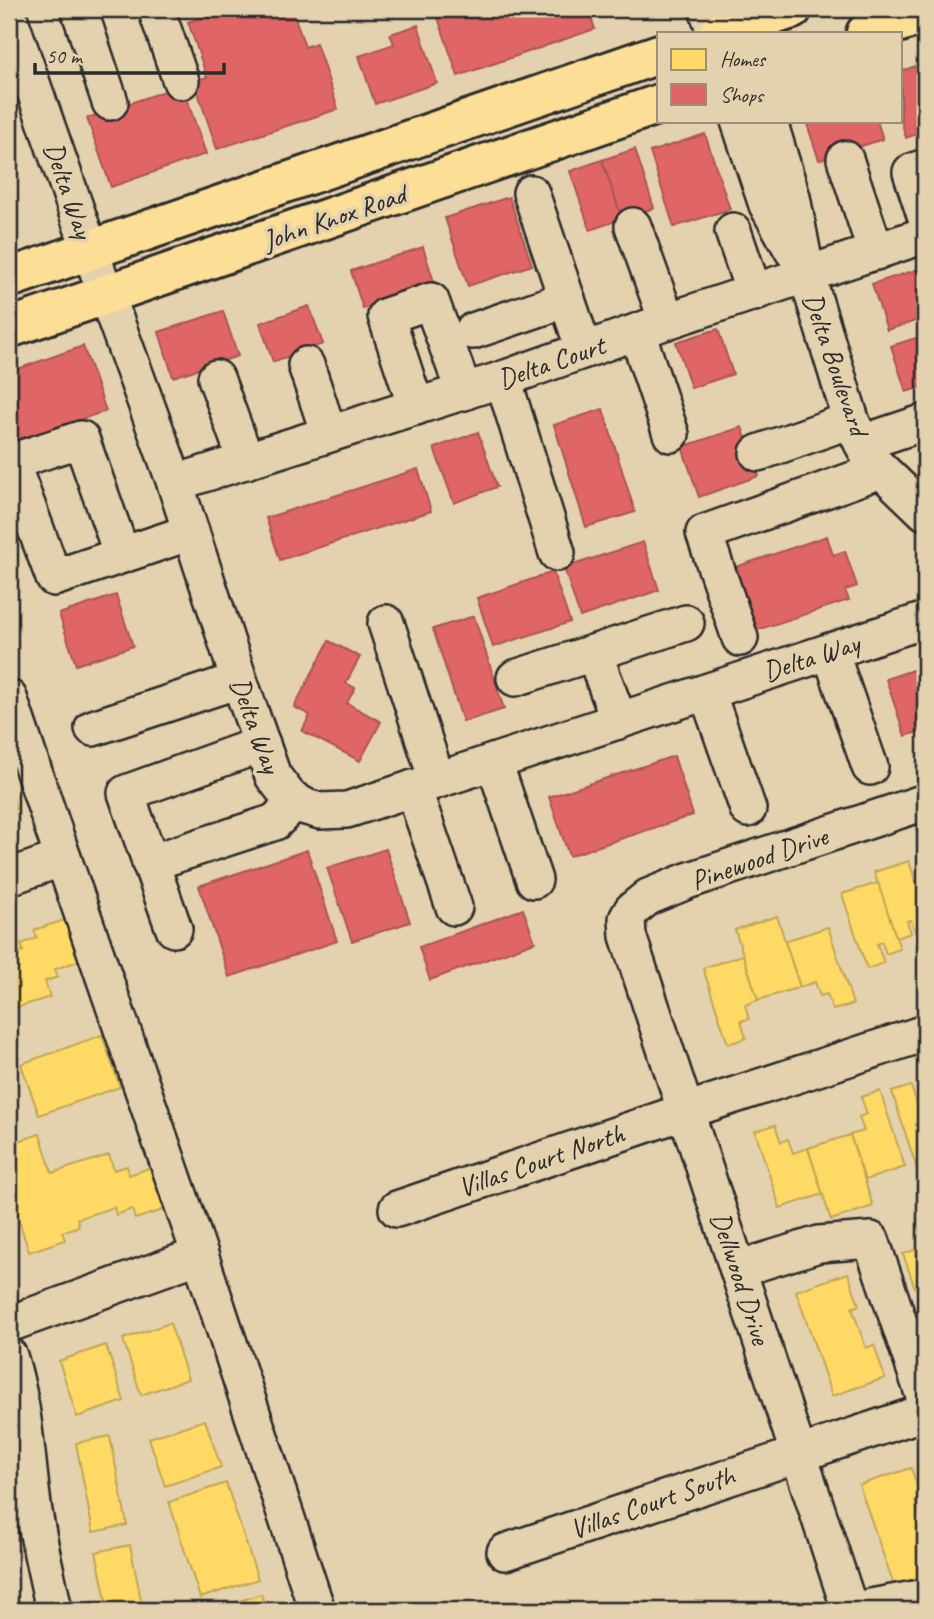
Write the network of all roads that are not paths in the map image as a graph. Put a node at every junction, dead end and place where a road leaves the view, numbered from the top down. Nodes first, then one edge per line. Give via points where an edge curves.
1 (156, 9) edge
2 (707, 9) edge
3 (792, 9) edge
4 (89, 11) edge
5 (925, 14) edge
6 (9, 16) edge
7 (735, 26) edge
8 (869, 32) edge
9 (657, 55) edge
10 (181, 81) dead end
11 (21, 89) edge
12 (110, 102) dead end
13 (657, 105) edge
14 (739, 122) edge
15 (769, 122) edge
16 (845, 159) dead end
17 (925, 167) edge
18 (531, 193) dead end
19 (925, 215) edge
20 (633, 226) dead end
21 (733, 231) dead end
22 (925, 235) edge
23 (90, 250) junction
24 (876, 252) junction
25 (807, 276) junction
26 (9, 278) edge
27 (107, 293) junction
28 (754, 293) junction
29 (567, 299) junction
30 (652, 327) junction
31 (9, 328) edge
32 (473, 331) dead end
33 (584, 350) junction
34 (306, 365) dead end
35 (216, 378) dead end
36 (503, 379) junction
37 (464, 392) junction
38 (416, 407) junction
39 (925, 422) edge
40 (329, 434) junction
41 (671, 434) dead end
42 (758, 453) dead end
43 (884, 460) edge
44 (246, 461) junction
45 (175, 483) junction
46 (925, 512) edge
47 (191, 532) junction
48 (557, 553) dead end
49 (122, 555) dead end
50 (925, 620) edge
51 (386, 623) dead end
52 (686, 623) dead end
53 (740, 638) dead end
54 (830, 651) junction
55 (594, 653) junction
56 (515, 678) dead end
57 (239, 680) junction
58 (707, 691) junction
59 (9, 698) edge
60 (619, 721) junction
61 (93, 729) dead end
62 (262, 744) junction
63 (494, 762) junction
64 (870, 767) dead end
65 (425, 784) junction
66 (296, 801) junction
67 (925, 802) edge
68 (748, 809) dead end
69 (63, 858) junction
70 (150, 863) junction
71 (9, 877) edge
72 (534, 880) dead end
73 (454, 907) dead end
74 (174, 929) dead end
75 (631, 945) joint
76 (925, 1033) edge
77 (685, 1111) junction
78 (397, 1209) dead end
79 (200, 1255) junction
80 (737, 1269) junction
81 (9, 1324) edge
82 (9, 1356) edge
83 (925, 1411) edge
84 (799, 1453) junction
85 (21, 1507) edge
86 (505, 1552) dead end
87 (925, 1598) edge
88 (54, 1610) edge
89 (317, 1610) edge
90 (853, 1610) edge

1 - 10 street
2 - 7 street
3 - 7 main road
4 - 12 street
5 - 8 main road
6 - 11 street, Delta Way
9 - 23 main road, John Knox Road
11 - 23 street, Delta Way
13 - 27 main road, John Knox Road
14 - 25 street, Delta Boulevard via 767,205
15 - 25 street, Delta Boulevard via 792,197
16 - 24 street
17 - 19 street via 911,172
18 - 29 street
20 - 30 street
21 - 28 street
22 - 24 street, Delta Court
23 - 26 main road, John Knox Road
23 - 27 street, Delta Way
24 - 25 street, Delta Court
25 - 28 street, Delta Court
25 - 43 street, Delta Boulevard
27 - 31 main road, John Knox Road
27 - 45 street, Delta Way
28 - 30 street, Delta Court
29 - 32 street
29 - 33 street
30 - 33 street, Delta Court
30 - 41 street
33 - 36 street, Delta Court
34 - 40 street
35 - 44 street
36 - 37 street, Delta Court
36 - 48 street
37 - 38 street, Delta Court
37 - 38 street via 431,301 386,316
38 - 40 street, Delta Court
39 - 43 street
40 - 44 street, Delta Court
42 - 43 street
43 - 46 street, Delta Boulevard
43 - 53 street via 704,533
44 - 45 street, Delta Court
45 - 47 street, Delta Way
47 - 49 street
47 - 57 street, Delta Way
50 - 54 street, Delta Way
51 - 65 street
52 - 55 street
54 - 58 street, Delta Way
54 - 64 street
55 - 56 street
55 - 60 street
57 - 61 street
57 - 62 street, Delta Way
58 - 60 street, Delta Way
58 - 68 street
59 - 69 street
60 - 63 street, Delta Way
62 - 66 street, Delta Way via 280,788
62 - 70 street via 126,793
63 - 65 street, Delta Way
63 - 72 street
65 - 66 street, Delta Way via 347,810 320,811
65 - 73 street
66 - 70 street via 275,821
67 - 75 street, Pinewood Drive via 648,897 627,919
69 - 71 street
69 - 79 street
70 - 74 street
75 - 77 street, Dellwood Drive
76 - 77 street, Villas Court North
77 - 78 street, Villas Court North
77 - 80 street, Dellwood Drive
79 - 81 street
79 - 89 street
80 - 83 street via 819,1244 871,1240
80 - 84 street, Dellwood Drive
82 - 85 street via 27,1435
83 - 84 street, Villas Court South
84 - 86 street, Villas Court South
84 - 90 street, Dellwood Drive
85 - 88 street
87 - 90 street

